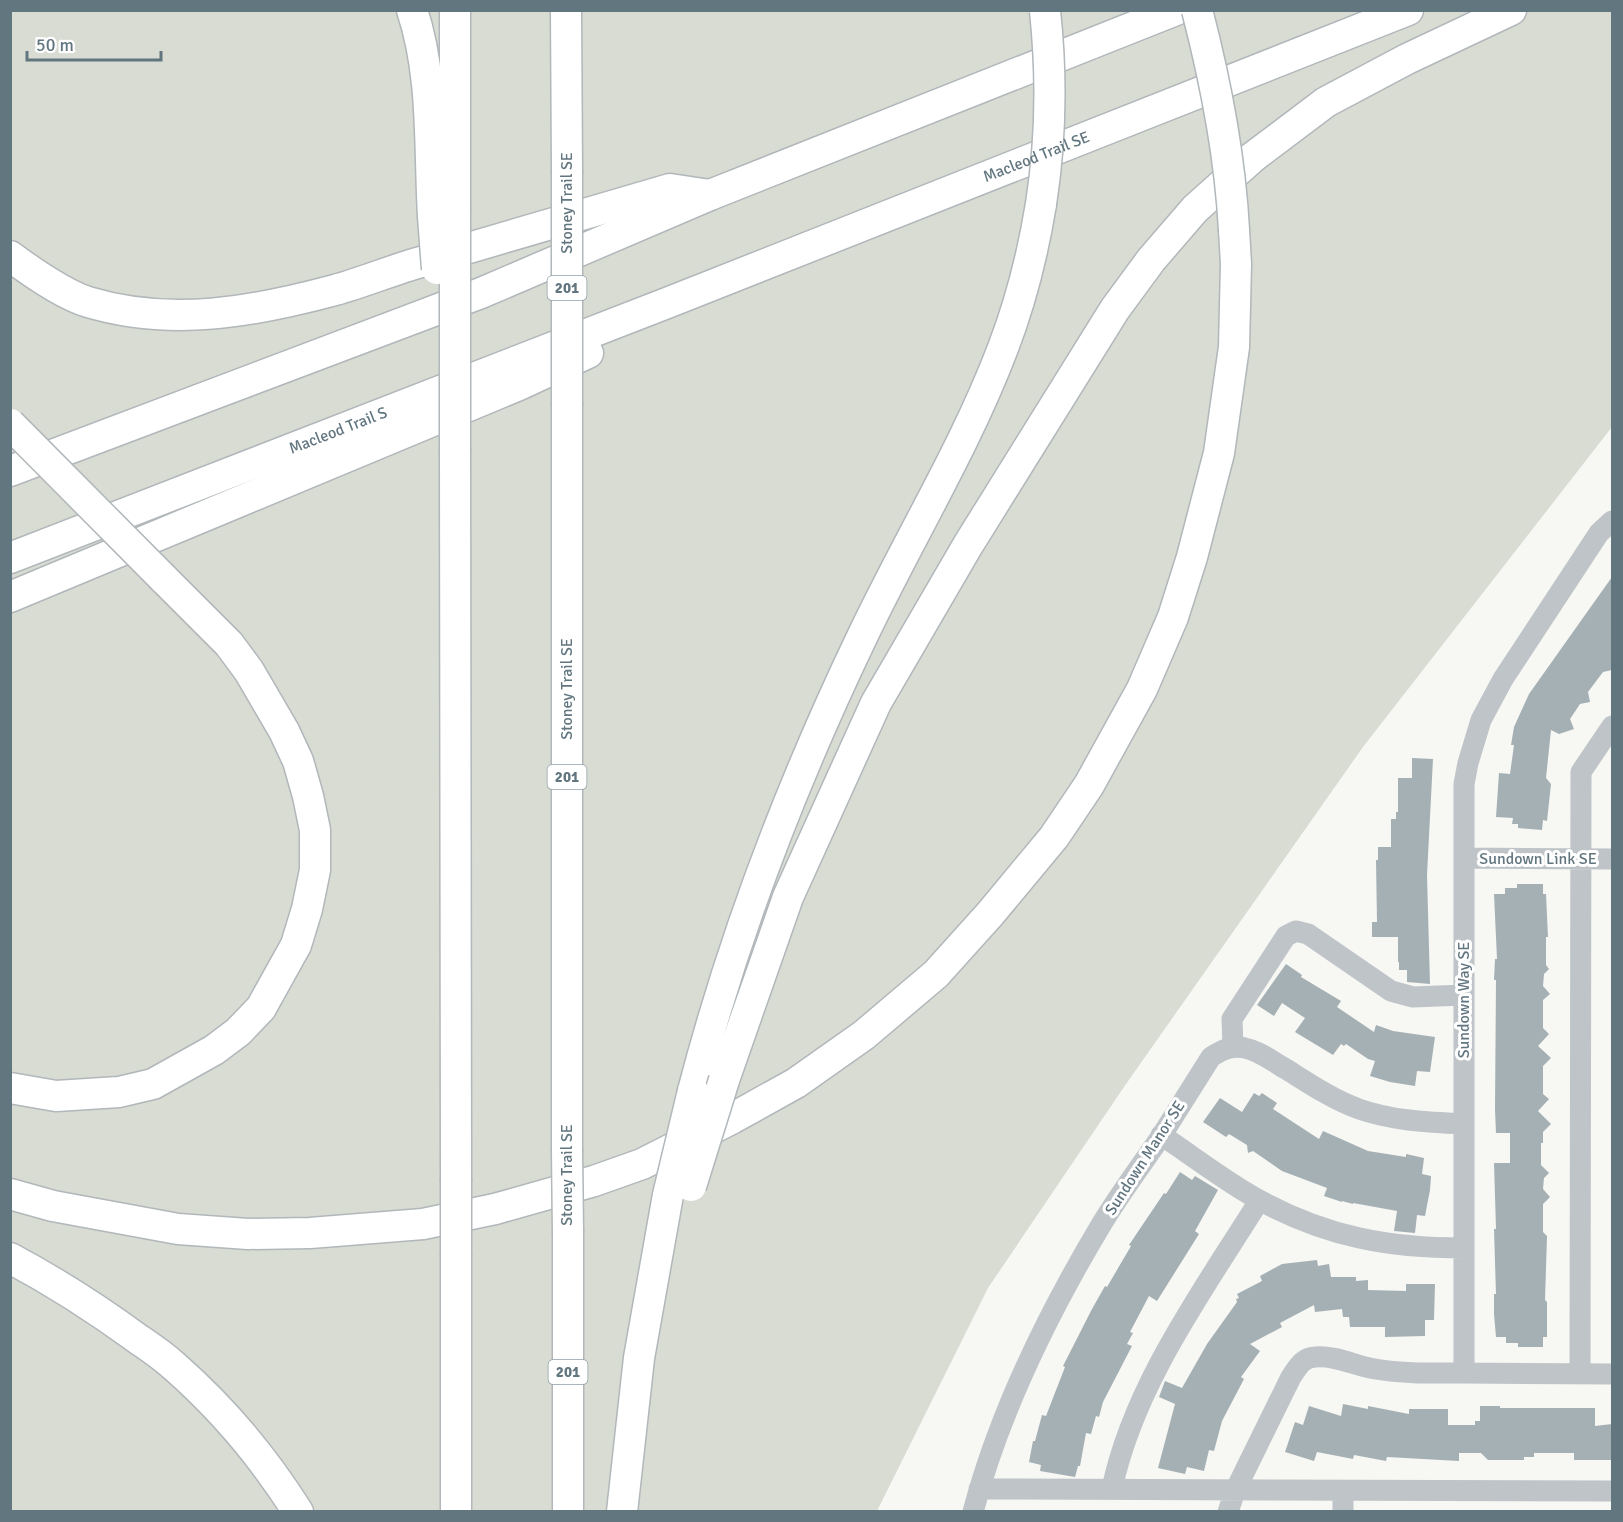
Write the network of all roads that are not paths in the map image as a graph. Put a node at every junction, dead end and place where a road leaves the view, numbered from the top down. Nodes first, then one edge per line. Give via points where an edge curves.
1 (412, 10) edge
2 (455, 10) edge
3 (567, 10) edge
4 (1176, 10) edge
5 (1197, 10) edge
6 (1408, 10) edge
7 (1511, 10) edge
8 (1045, 11) edge
9 (710, 195) junction
10 (444, 212) junction
11 (10, 256) edge
12 (667, 303) junction
13 (10, 424) edge
14 (10, 471) edge
15 (1612, 521) edge
16 (10, 558) edge
17 (10, 597) edge
18 (1612, 726) edge
19 (1464, 858) junction
20 (1580, 859) junction
21 (1612, 859) edge
22 (1464, 995) junction
23 (1233, 1047) junction
24 (10, 1088) edge
25 (1464, 1124) junction
26 (1161, 1135) junction
27 (680, 1191) junction
28 (10, 1194) edge
29 (1259, 1201) junction
30 (1464, 1248) junction
31 (10, 1258) edge
32 (1464, 1373) junction
33 (1580, 1373) junction
34 (1612, 1374) edge
35 (980, 1489) junction
36 (1112, 1489) junction
37 (1235, 1491) junction
38 (1612, 1491) edge
39 (1343, 1501) edge
40 (298, 1512) edge
41 (456, 1512) edge
42 (568, 1512) edge
43 (622, 1512) edge
44 (974, 1512) edge
45 (1228, 1512) edge

1 - 10 highway via 426,77
2 - 10 highway
3 - 42 highway, Stoney Trail SE / 201, bridge
4 - 9 highway
5 - 28 highway, bridge via 1215,84 1228,164 1236,264 1234,347 1219,453 1192,557 1173,617 1142,689 1089,785 1054,837 936,974 864,1035 796,1083 733,1118 642,1164 506,1206 423,1224 248,1234 178,1229
6 - 12 highway, Macleod Trail SE
7 - 27 highway, bridge via 1326,102 1262,150 1195,209 1115,309 968,544 876,703 788,897 724,1080
8 - 27 highway, bridge via 1049,50 1048,146 1028,271 1003,348 966,432 876,607 807,756 749,907 693,1091
9 - 11 highway via 669,189 336,290 210,315 144,315 86,301
9 - 14 highway via 481,293
10 - 41 highway, bridge via 455,403
12 - 16 highway, Macleod Trail S
12 - 17 highway via 609,342 519,386
13 - 24 highway, bridge via 229,644 249,671 298,761 315,830 315,870 296,945 261,1008 238,1032 153,1084 119,1092 56,1096
15 - 19 street, Sundown Way SE via 1599,533 1503,679 1481,720 1464,784
18 - 20 street via 1581,772
19 - 20 street, Sundown Link SE
19 - 22 street, Sundown Way SE
20 - 21 street, Sundown Link SE
20 - 33 street
22 - 23 street via 1413,997 1390,991 1308,934 1296,931 1286,936 1232,1019
22 - 25 street, Sundown Way SE
23 - 25 street via 1255,1050 1331,1097 1359,1109 1417,1122
23 - 26 street, Sundown Manor SE via 1211,1057
25 - 30 street, Sundown Way SE
26 - 29 street
26 - 35 street, Sundown Manor SE via 1102,1224 1048,1319
27 - 43 highway via 675,1245 627,1445
29 - 30 street via 1328,1231 1372,1242
29 - 36 street via 1170,1344 1118,1457
30 - 32 street, Sundown Way SE
31 - 40 highway via 50,1279 173,1365 228,1419 277,1479
32 - 33 street
32 - 37 street via 1375,1369 1326,1357 1302,1361
33 - 34 street
35 - 36 street
35 - 44 street, Sundown Manor SE
36 - 37 street
37 - 39 street
37 - 45 street
38 - 39 street

